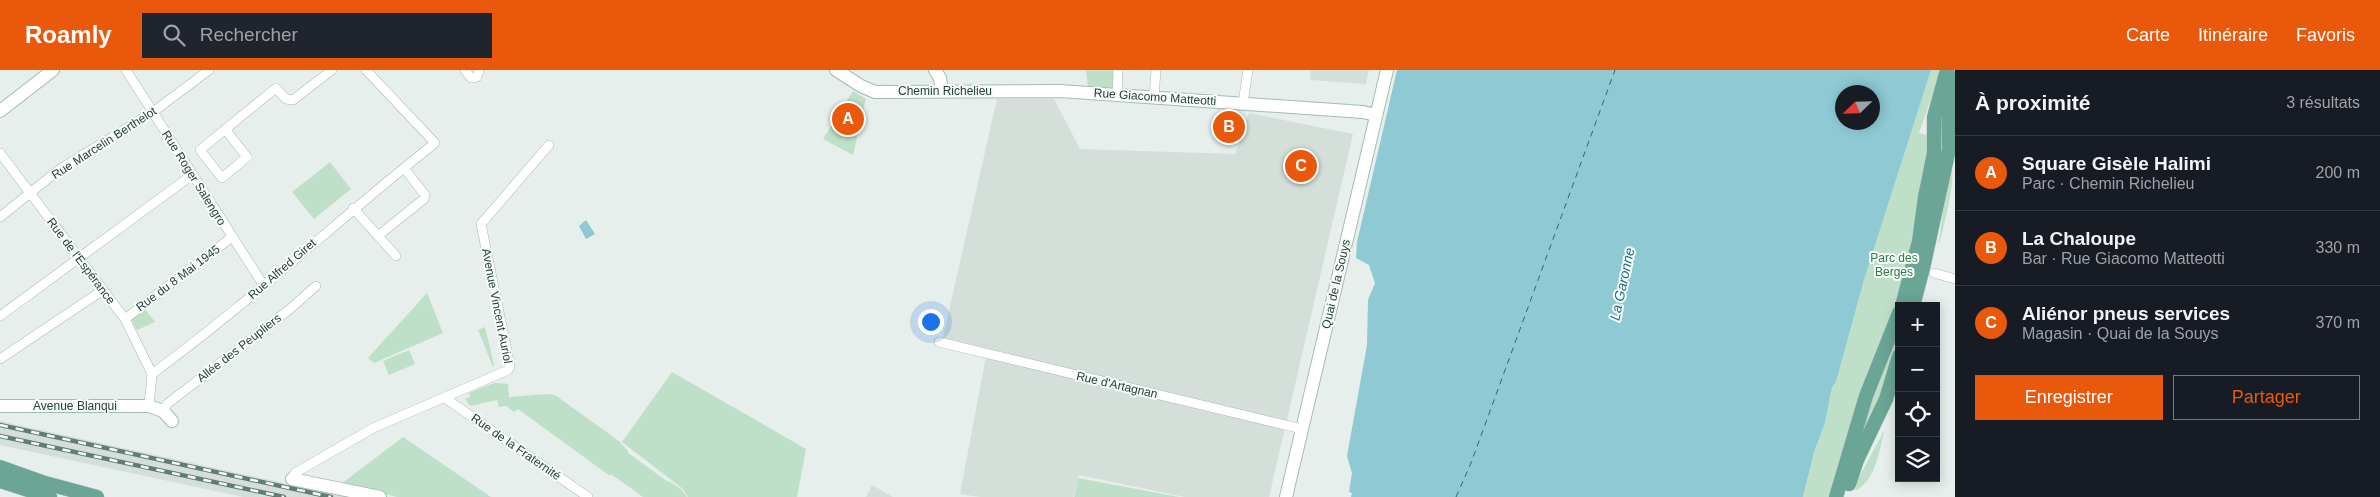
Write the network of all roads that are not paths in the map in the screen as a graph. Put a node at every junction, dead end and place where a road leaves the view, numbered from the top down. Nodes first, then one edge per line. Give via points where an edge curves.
1 (53, 70) edge
2 (126, 70) edge
3 (209, 70) edge
4 (332, 70) edge
5 (366, 70) edge
6 (465, 70) edge
7 (479, 70) edge
8 (836, 70) edge
9 (935, 70) edge
10 (1118, 70) edge
11 (1156, 70) edge
12 (1248, 70) edge
13 (1378, 70) edge
14 (1386, 70) edge
15 (1947, 70) edge
16 (1955, 78) edge
17 (942, 91) junction
18 (1060, 91) joint
19 (1117, 94) junction
20 (1154, 97) junction
21 (1244, 103) junction
22 (0, 111) edge
23 (153, 112) junction
24 (1372, 114) junction
25 (224, 129) junction
26 (550, 144) dead end
27 (1934, 146) junction
28 (1952, 149) edge
29 (0, 153) edge
30 (404, 168) junction
31 (192, 175) junction
32 (30, 193) junction
33 (353, 208) junction
34 (0, 217) edge
35 (379, 235) junction
36 (232, 237) junction
37 (396, 256) dead end
38 (78, 257) junction
39 (1934, 273) dead end
40 (1955, 278) edge
41 (264, 286) junction
42 (316, 286) dead end
43 (103, 290) junction
44 (1903, 302) edge
45 (1914, 302) edge
46 (0, 316) edge
47 (125, 319) junction
48 (1895, 323) edge
49 (939, 342) dead end
50 (0, 359) edge
51 (1895, 369) edge
52 (152, 374) junction
53 (445, 398) junction
54 (0, 406) edge
55 (149, 406) junction
56 (163, 411) junction
57 (172, 421) dead end
58 (1299, 428) junction
59 (0, 467) edge
60 (292, 479) joint
61 (0, 481) edge
62 (21, 489) edge
63 (50, 497) edge
64 (97, 497) edge
65 (380, 497) edge
66 (588, 497) edge
67 (1278, 497) edge
68 (1286, 497) edge
69 (1836, 497) edge
70 (1845, 497) edge

1 - 22 street
2 - 23 street, Rue Roger Salengro
3 - 23 street, Rue Marcelin Berthelot
4 - 25 street via 293,100 286,99 276,88
5 - 30 street, Rue Alfred Giret via 435,143
6 - 7 street via 471,78 477,77
8 - 17 street, Chemin Richelieu via 876,92
9 - 17 street
10 - 19 street
11 - 20 street
12 - 21 street
13 - 24 street, Quai de la Souys
14 - 24 street, Quai de la Souys
15 - 27 main road via 1934,117
16 - 28 main road via 1948,104
17 - 18 street, Chemin Richelieu
18 - 19 street, Rue Giacomo Matteotti
19 - 20 street, Rue Giacomo Matteotti
20 - 21 street, Rue Giacomo Matteotti
21 - 24 street, Rue Giacomo Matteotti
23 - 31 street, Rue Roger Salengro
23 - 32 street, Rue Marcelin Berthelot via 60,169
24 - 58 street, Quai de la Souys
25 - 25 street via 200,150 222,178 248,157
26 - 53 street, Avenue Vincent Auriol via 481,224 510,366 504,373
27 - 28 street
27 - 44 main road via 1919,241
28 - 45 main road
29 - 32 street, Rue de l'Espérance
30 - 33 street, Rue Alfred Giret
30 - 35 street via 425,195 424,199
31 - 36 street, Rue Roger Salengro
31 - 38 street
32 - 34 street, Rue Marcelin Berthelot
32 - 38 street, Rue de l'Espérance
33 - 35 street
33 - 41 street, Rue Alfred Giret
35 - 37 street
36 - 41 street, Rue Roger Salengro
36 - 47 street, Rue du 8 Mai 1945
38 - 43 street, Rue de l'Espérance
38 - 46 street
39 - 40 street
41 - 52 street, Rue Alfred Giret
42 - 56 street, Allée des Peupliers via 167,404
43 - 47 street, Rue de l'Espérance
43 - 50 street
47 - 52 street, Rue de l'Espérance
48 - 69 main road via 1866,396
49 - 58 street, Rue d'Artagnan
51 - 70 main road
52 - 55 street
53 - 60 street, Avenue Vincent Auriol via 373,428 295,473
53 - 66 street, Rue de la Fraternité
54 - 55 street, Avenue Blanqui
55 - 56 street, Avenue Blanqui
56 - 57 street
58 - 67 street, Quai de la Souys
58 - 68 street, Quai de la Souys
59 - 62 main road
60 - 65 street
61 - 62 main road
62 - 63 main road
62 - 64 main road

